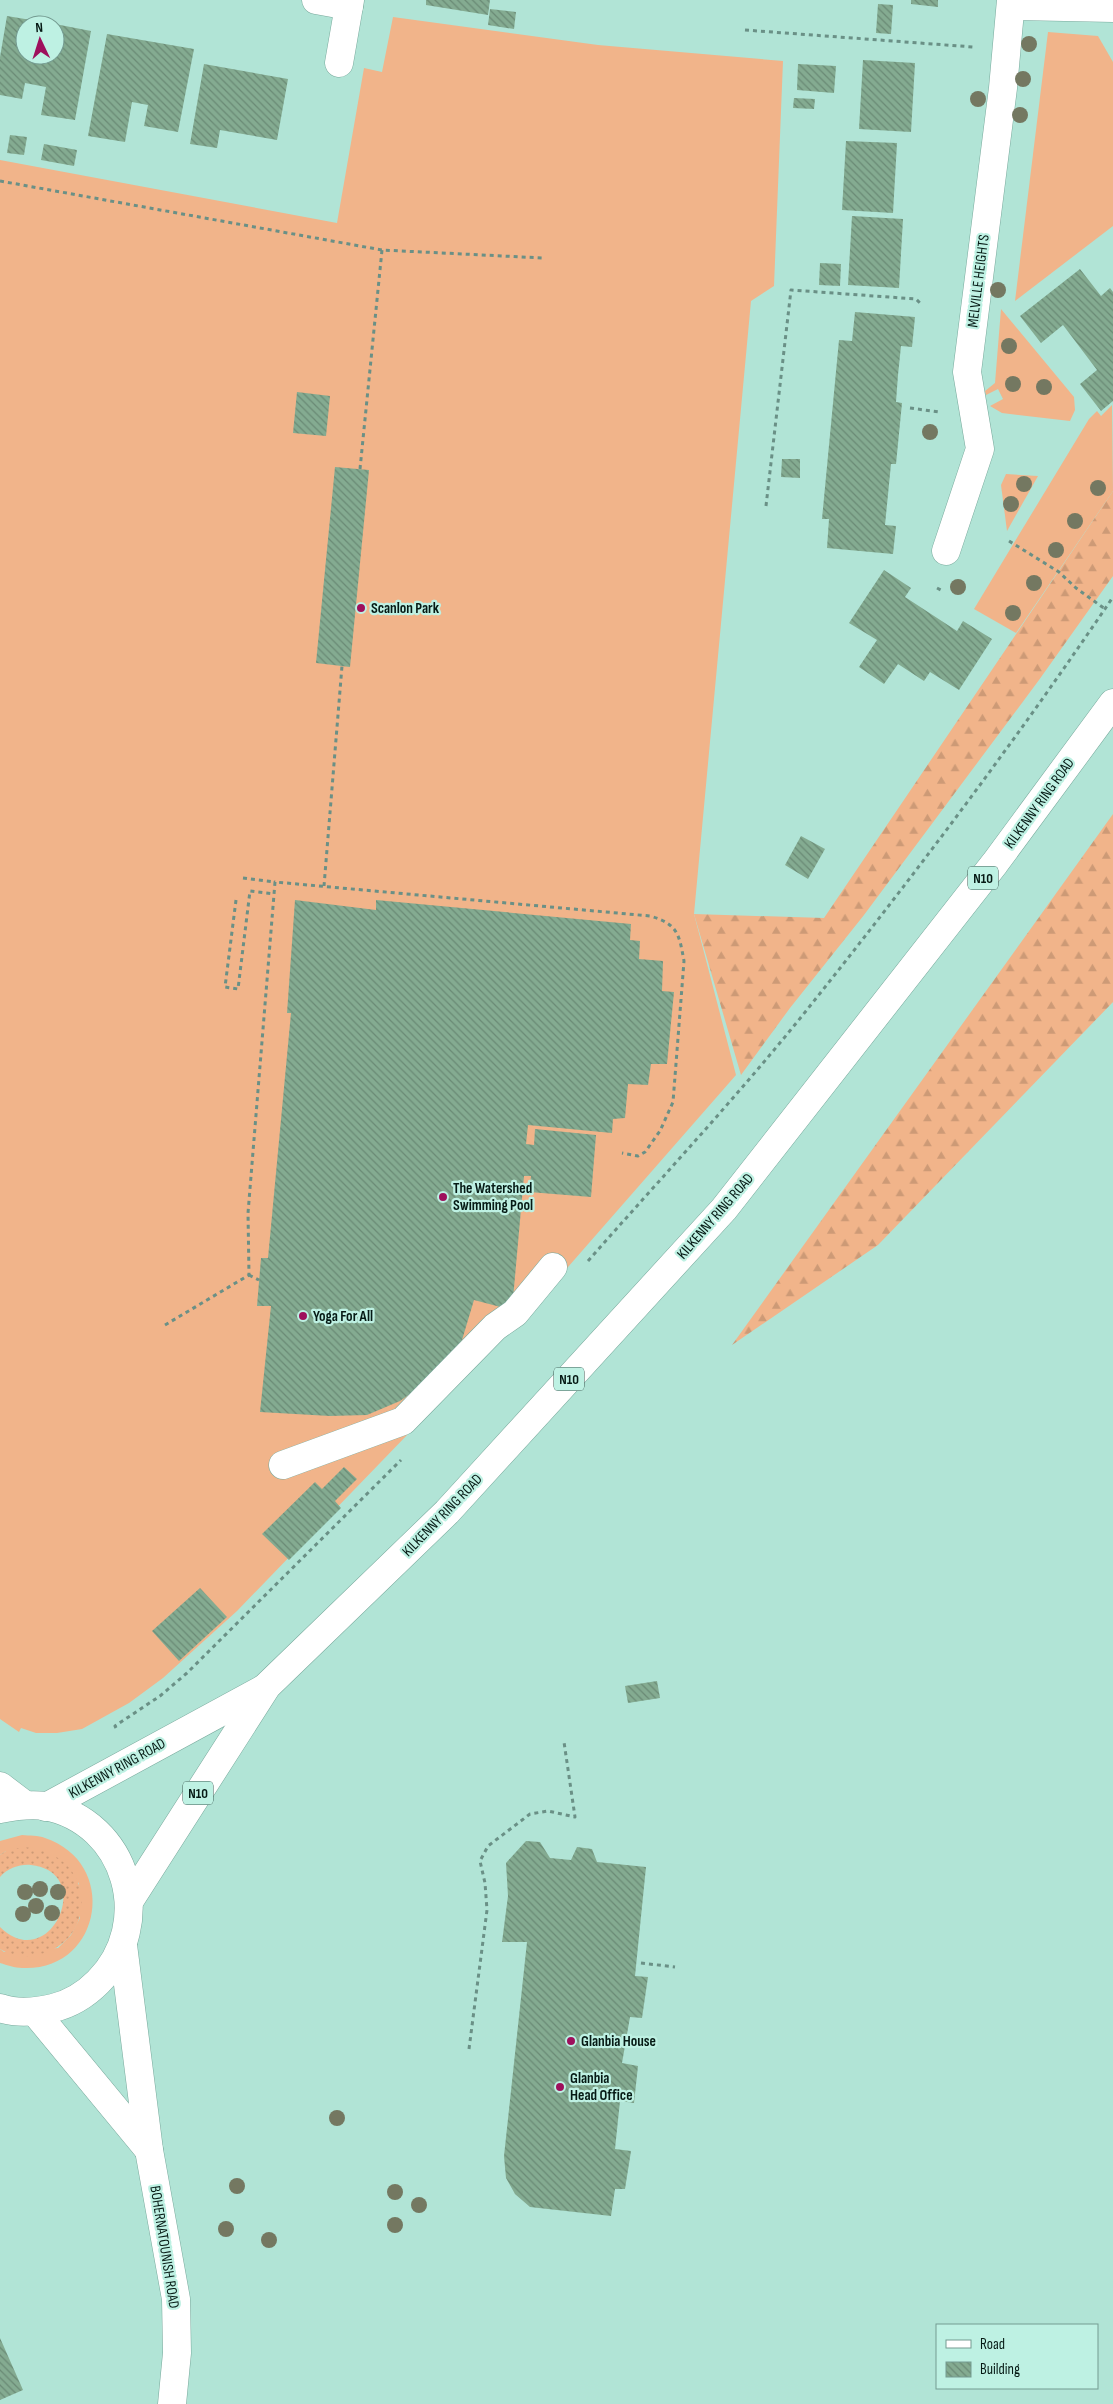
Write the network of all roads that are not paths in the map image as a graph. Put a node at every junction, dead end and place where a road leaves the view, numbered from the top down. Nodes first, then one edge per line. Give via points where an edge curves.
1 (316, 0) edge
2 (349, 3) edge
3 (1011, 3) edge
4 (1113, 8) edge
5 (339, 64) dead end
6 (946, 551) dead end
7 (1113, 703) edge
8 (553, 1267) dead end
9 (283, 1466) dead end
10 (267, 1686) junction
11 (0, 1786) edge
12 (24, 1807) edge
13 (130, 1900) junction
14 (124, 1945) junction
15 (3, 2011) edge
16 (36, 2012) junction
17 (149, 2150) junction
18 (172, 2404) edge

1 - 2 main road
2 - 5 main road
3 - 4 main road, MELVILLE HEIGHTS
3 - 6 main road, MELVILLE HEIGHTS via 967,372 980,449
7 - 10 main road, KILKENNY RING ROAD / N10 via 995,863 724,1209 448,1512
8 - 9 main road via 515,1314 495,1327 403,1421
10 - 12 main road, KILKENNY RING ROAD / N10
10 - 13 main road, KILKENNY RING ROAD / N10
11 - 12 main road
12 - 13 main road, N10 via 78,1818 104,1840 122,1867
13 - 14 main road, N10
14 - 16 main road, N10 via 110,1970 89,1991 64,2005
14 - 17 main road, BOHERNATOUNISH ROAD
15 - 16 main road, N10
16 - 17 main road, BOHERNATOUNISH ROAD
17 - 18 main road, BOHERNATOUNISH ROAD via 176,2299 177,2353

